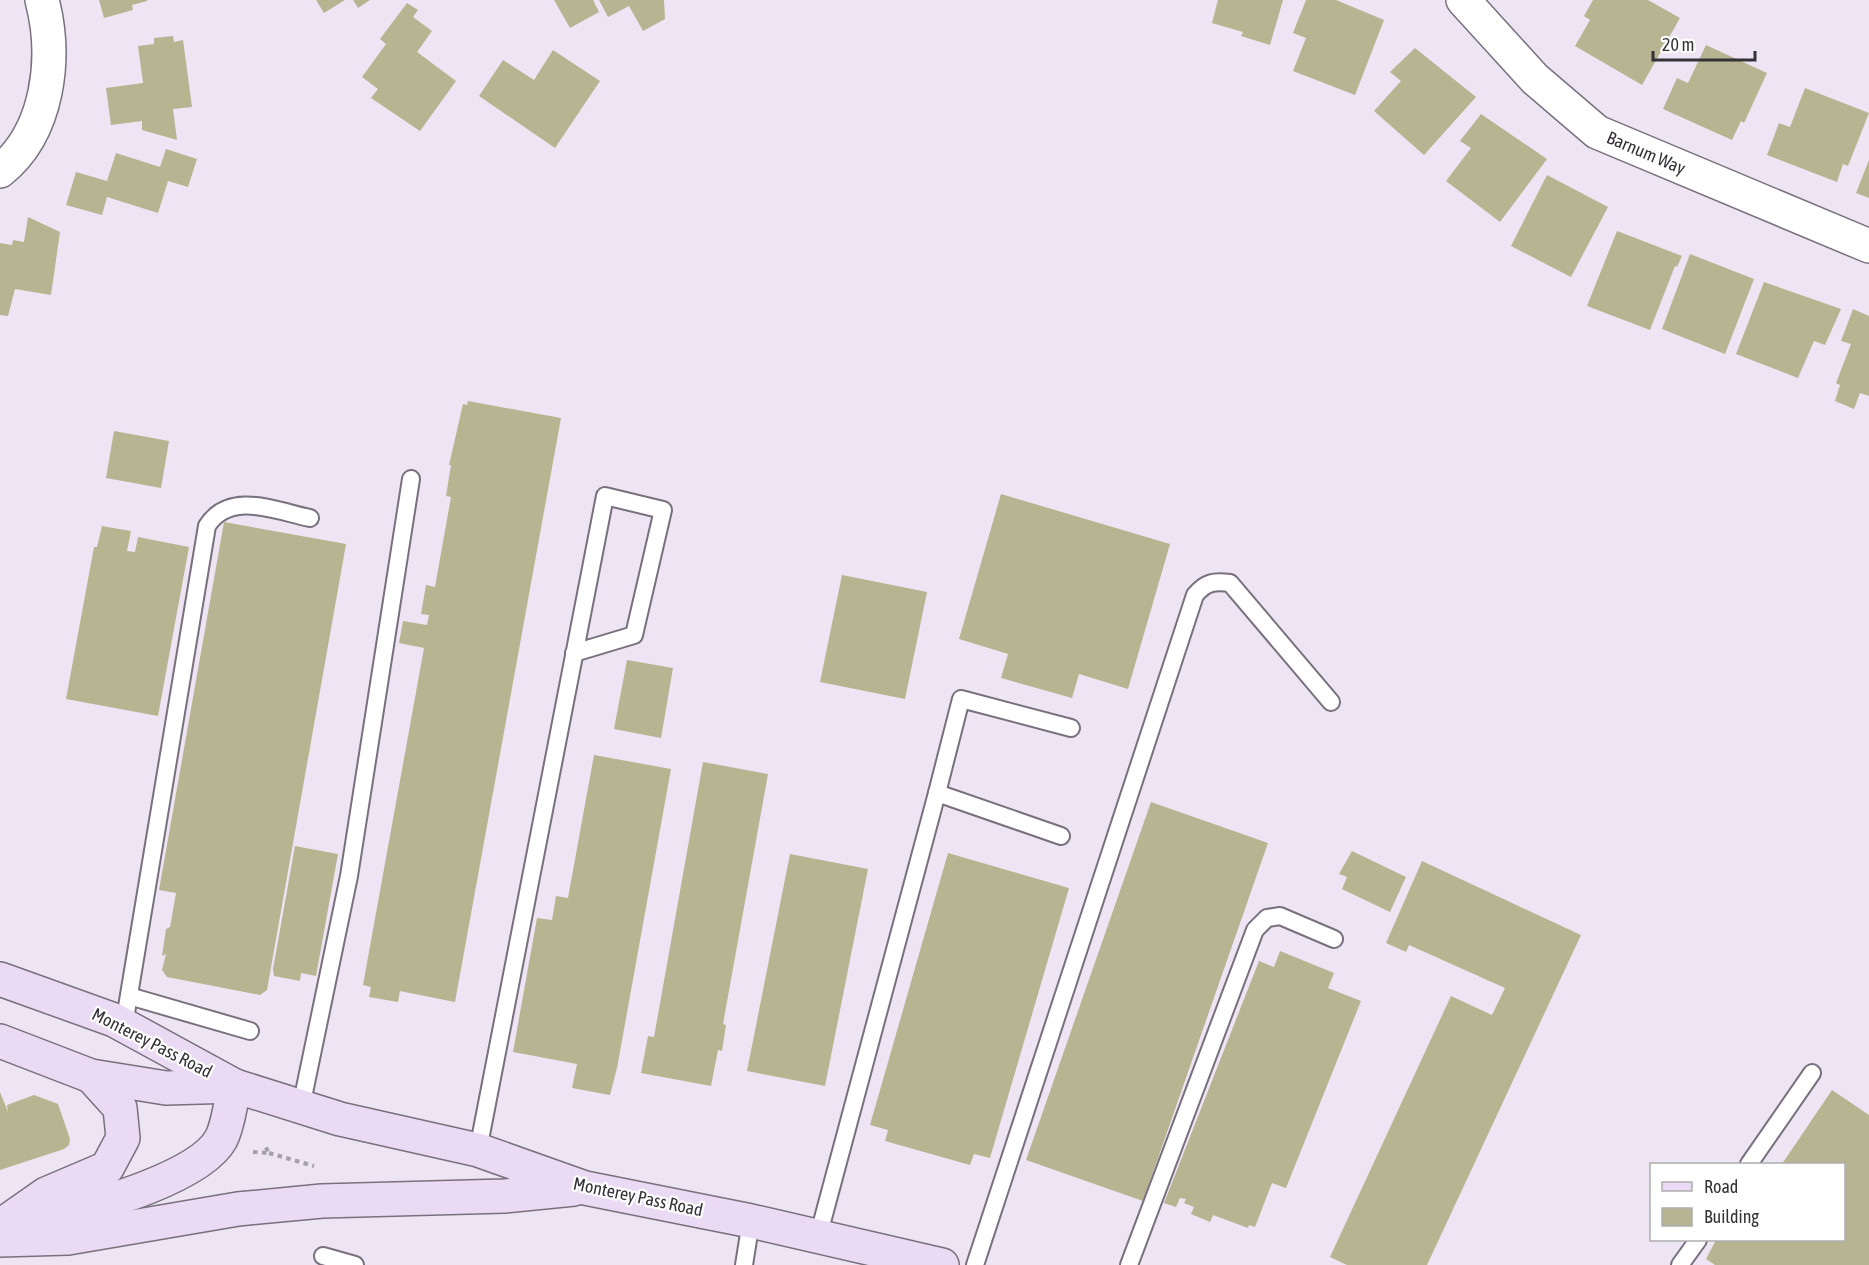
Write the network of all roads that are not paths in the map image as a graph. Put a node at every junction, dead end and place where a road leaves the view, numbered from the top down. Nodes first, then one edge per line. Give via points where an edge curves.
1 (42, 0) edge
2 (1463, 0) edge
3 (0, 171) edge
4 (1869, 246) edge
5 (411, 479) dead end
6 (310, 518) dead end
7 (574, 653) junction
8 (1331, 702) dead end
9 (1071, 728) dead end
10 (937, 793) junction
11 (1061, 836) dead end
12 (1334, 939) dead end
13 (0, 979) edge
14 (127, 1011) junction
15 (250, 1031) dead end
16 (0, 1041) edge
17 (1812, 1073) dead end
18 (91, 1076) junction
19 (235, 1086) junction
20 (301, 1107) junction
21 (478, 1150) junction
22 (1750, 1163) edge
23 (585, 1188) junction
24 (751, 1221) junction
25 (0, 1226) edge
26 (0, 1234) edge
27 (818, 1237) junction
28 (0, 1240) edge
29 (1697, 1241) edge
30 (323, 1256) dead end
31 (355, 1265) edge
32 (744, 1265) edge
33 (942, 1265) edge
34 (975, 1265) edge
35 (1129, 1265) edge
36 (1680, 1265) edge

1 - 3 street via 48,23 49,59 44,96 33,130 15,159
2 - 4 street, Barnum Way via 1535,79 1597,132
5 - 20 lane via 349,876
6 - 14 lane via 240,504 224,508 207,526
7 - 7 lane via 605,496 663,510 634,635
7 - 21 lane
8 - 34 lane via 1230,583 1216,581 1204,585 1195,595
9 - 10 lane via 961,699
10 - 11 lane
10 - 27 lane
12 - 35 lane via 1280,916 1268,918 1255,930
13 - 14 main road, Monterey Pass Road
14 - 15 lane
14 - 19 main road, Monterey Pass Road
16 - 18 main road, Monterey Pass Road
17 - 22 lane
18 - 19 main road, Monterey Pass Road via 166,1089
18 - 25 main road via 120,1108 123,1138 107,1168 46,1194
19 - 20 main road, Monterey Pass Road
19 - 26 main road via 221,1139 202,1159 150,1187
20 - 21 main road, Monterey Pass Road via 403,1135
21 - 23 main road, Monterey Pass Road
23 - 24 main road, Monterey Pass Road
23 - 28 main road via 494,1196 322,1201 238,1209 68,1238
24 - 27 main road, Monterey Pass Road
24 - 32 lane
27 - 33 main road, Monterey Pass Road
29 - 36 lane
30 - 31 lane

